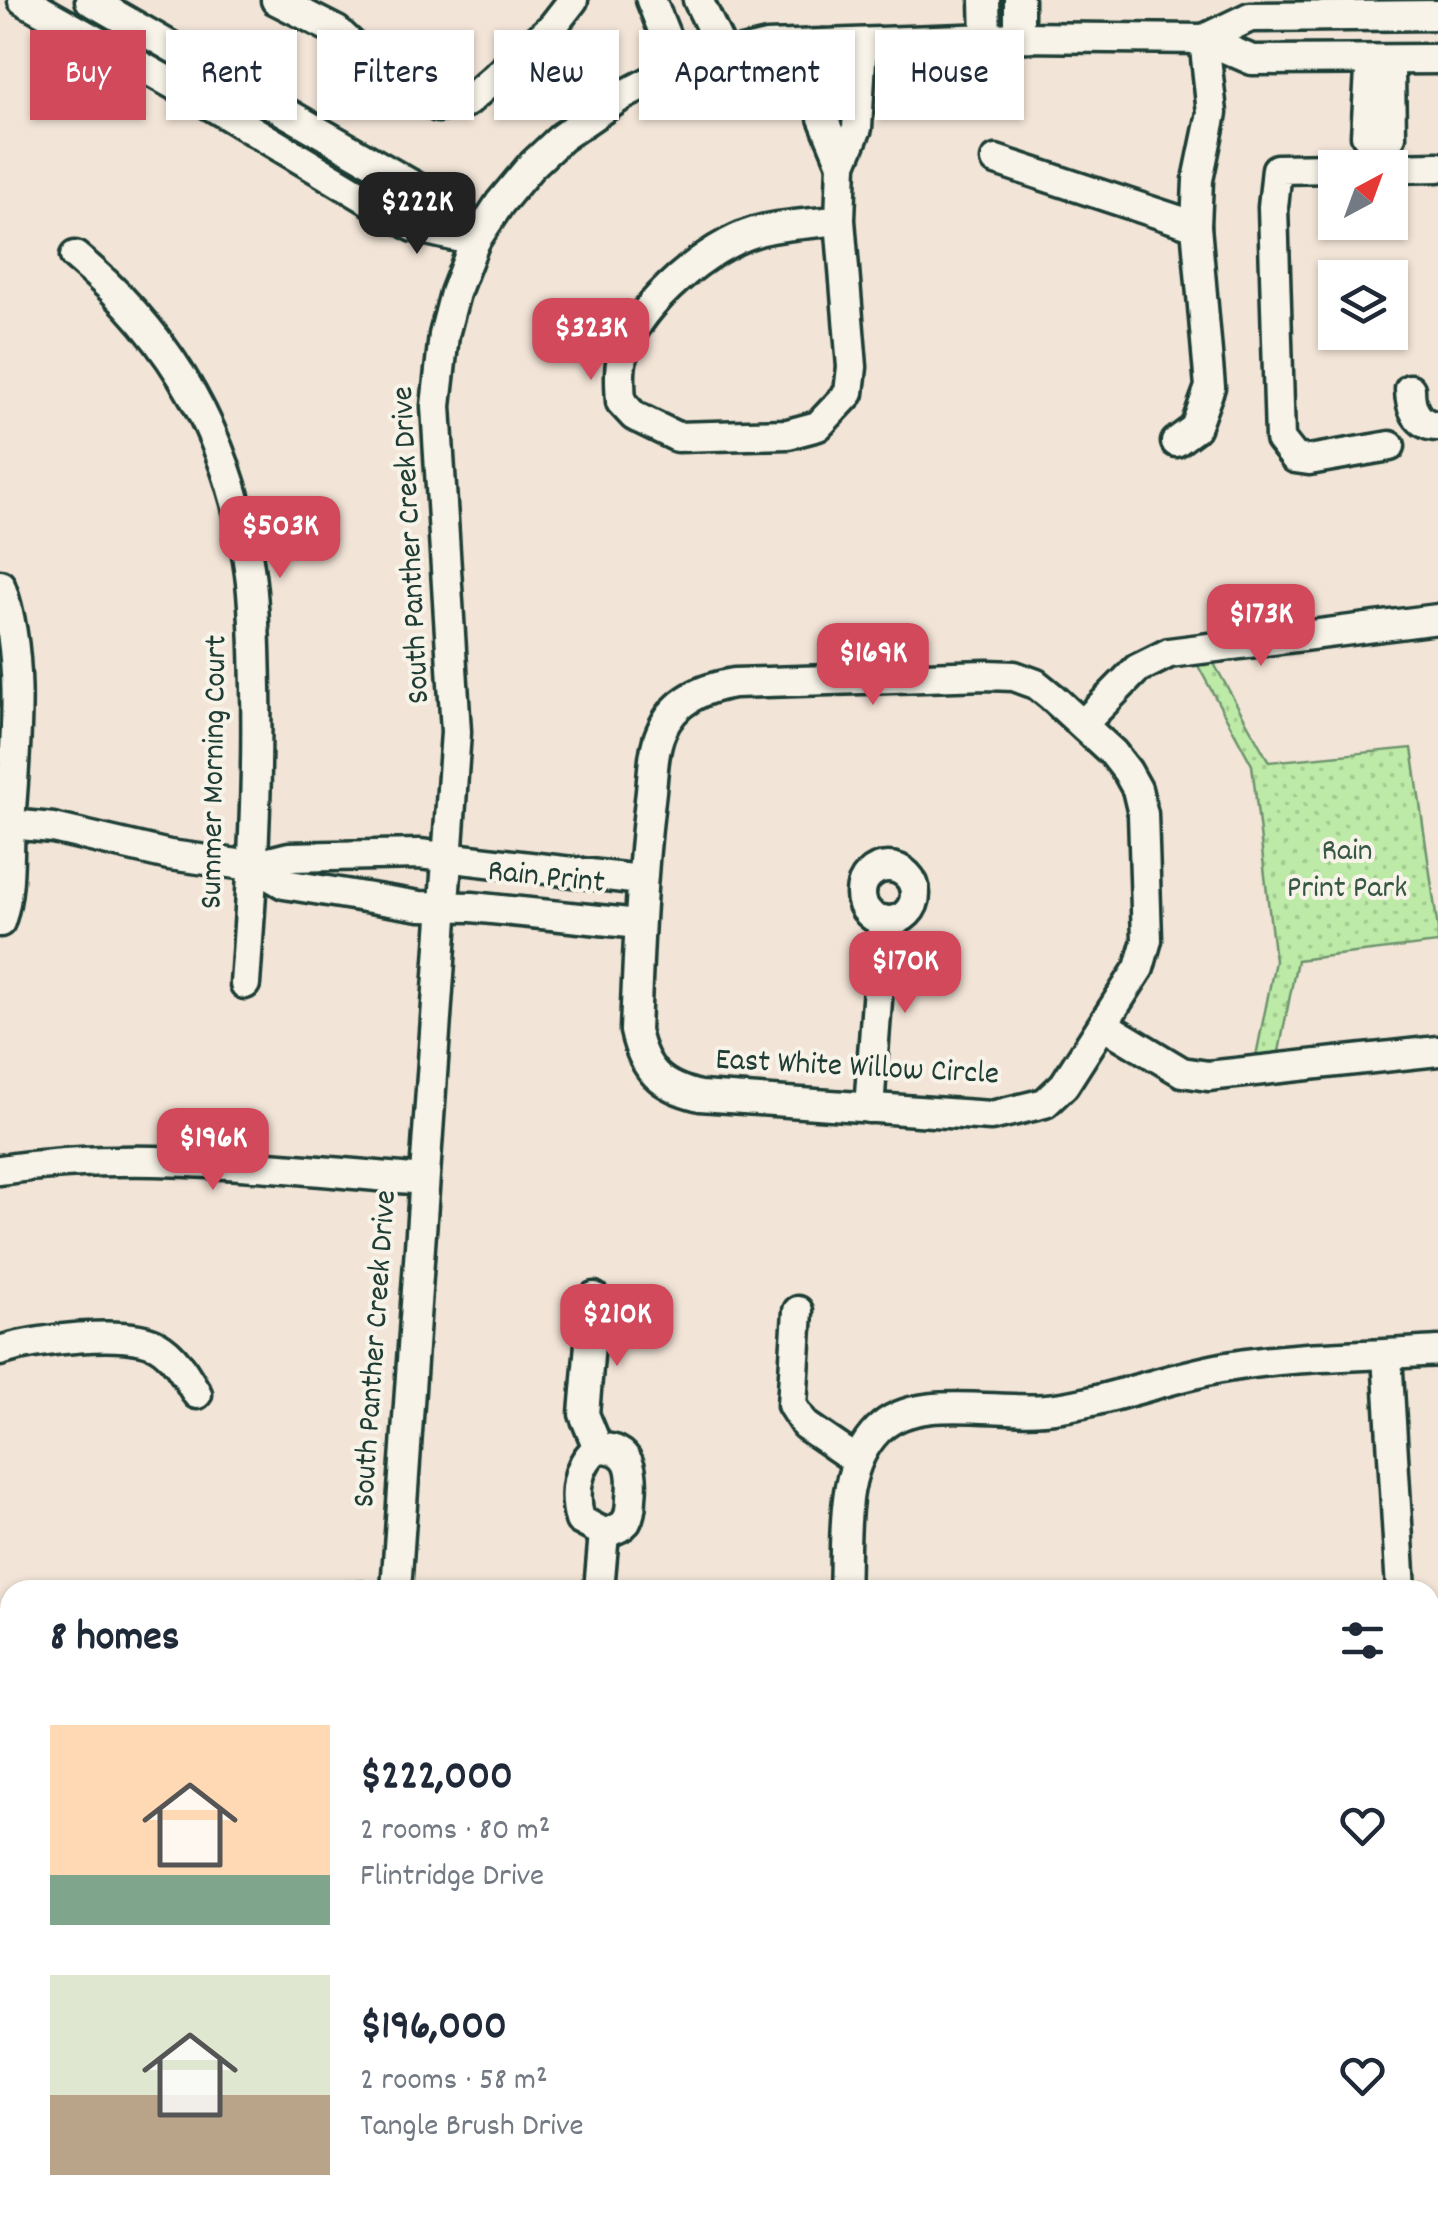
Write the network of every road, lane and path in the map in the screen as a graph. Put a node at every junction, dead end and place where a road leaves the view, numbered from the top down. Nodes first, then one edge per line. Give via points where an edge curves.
1 (23, 0) edge
2 (90, 0) edge
3 (276, 0) edge
4 (573, 0) edge
5 (652, 0) edge
6 (698, 0) edge
7 (985, 0) edge
8 (1019, 0) edge
9 (1386, 8) edge
10 (1438, 15) edge
11 (663, 30) edge
12 (712, 30) edge
13 (986, 30) edge
14 (1019, 30) edge
15 (1024, 38) edge
16 (1204, 39) junction
17 (875, 43) edge
18 (855, 44) edge
19 (862, 44) junction
20 (1438, 59) edge
21 (1380, 60) junction
22 (639, 88) edge
23 (824, 120) edge
24 (1376, 150) edge
25 (996, 160) dead end
26 (842, 164) junction
27 (1408, 164) edge
28 (1438, 167) edge
29 (1318, 168) edge
30 (840, 220) junction
31 (1196, 226) junction
32 (475, 241) junction
33 (75, 256) dead end
34 (1410, 389) dead end
35 (1438, 426) edge
36 (1176, 442) dead end
37 (1390, 446) dead end
38 (0, 585) edge
39 (1438, 620) edge
40 (1082, 724) junction
41 (3, 824) edge
42 (448, 859) junction
43 (253, 866) junction
44 (641, 880) junction
45 (445, 907) junction
46 (883, 920) dead end
47 (0, 922) edge
48 (639, 924) junction
49 (245, 984) dead end
50 (1104, 1024) junction
51 (1438, 1051) edge
52 (868, 1108) junction
53 (0, 1170) edge
54 (424, 1180) junction
55 (594, 1297) dead end
56 (798, 1310) dead end
57 (1438, 1350) edge
58 (0, 1351) edge
59 (1387, 1355) junction
60 (197, 1394) dead end
61 (598, 1448) junction
62 (856, 1460) junction
63 (604, 1533) junction
64 (397, 1580) edge
65 (600, 1580) edge
66 (845, 1580) edge
67 (1399, 1580) edge

1 - 32 street via 414,227
2 - 32 street via 431,196
3 - 4 street via 336,31 401,90 438,107 467,102 552,28
5 - 11 street
6 - 12 street
7 - 13 street
8 - 14 street
9 - 10 street, South Panther Creek Drive
9 - 16 street, South Panther Creek Drive via 1250,18
9 - 21 street
15 - 16 street, South Panther Creek Drive
16 - 21 street, South Panther Creek Drive via 1252,60
16 - 31 street via 1212,112
17 - 19 street, South Panther Creek Drive
18 - 19 street, South Panther Creek Drive
19 - 26 street via 857,128
20 - 21 street, South Panther Creek Drive
21 - 24 street via 1370,72 1366,134
22 - 32 street, South Panther Creek Drive via 562,137 530,167
23 - 26 street
25 - 31 street
26 - 30 street
27 - 28 street
29 - 37 street via 1277,168 1280,439 1295,458 1309,460
30 - 30 street via 756,231 690,268 658,298 625,346 621,402 676,437 788,434 818,426 849,394 852,368
31 - 36 street via 1210,387 1194,428
32 - 42 street, South Panther Creek Drive via 444,336 436,406 455,687
33 - 43 street, Summer Morning Court via 112,286 174,360 232,485 254,614
34 - 35 street via 1410,406 1420,420
38 - 41 street via 14,656 15,740
39 - 40 street via 1170,654 1136,668
40 - 44 street, East White Willow Circle via 1036,684 1014,676 710,688 689,697 660,732
40 - 50 street, East White Willow Circle via 1113,753 1137,789 1143,814 1147,940 1139,968
41 - 43 street
41 - 47 street via 8,876
42 - 43 street, Rain Print via 289,857
42 - 44 street, Rain Print
42 - 45 street, South Panther Creek Drive
43 - 45 street, Rain Print via 284,884
43 - 49 street, Summer Morning Court
44 - 48 street, East White Willow Circle
45 - 48 street, Rain Print
45 - 54 street, South Panther Creek Drive
46 - 52 street
48 - 52 street, East White Willow Circle via 635,1031 640,1055 655,1075 700,1096
50 - 51 street via 1182,1072 1208,1076
50 - 52 street, East White Willow Circle via 1046,1103 991,1116
53 - 54 street via 128,1160
54 - 64 street, South Panther Creek Drive
55 - 61 street via 584,1414
56 - 62 street via 792,1405 805,1425
57 - 59 street
58 - 60 street via 134,1337 176,1360
59 - 62 street via 1232,1366 1054,1408 917,1409 877,1431
59 - 67 street
61 - 63 street via 579,1474 576,1506 580,1520
61 - 63 street via 618,1451 634,1474 626,1521
62 - 66 street
63 - 65 street

